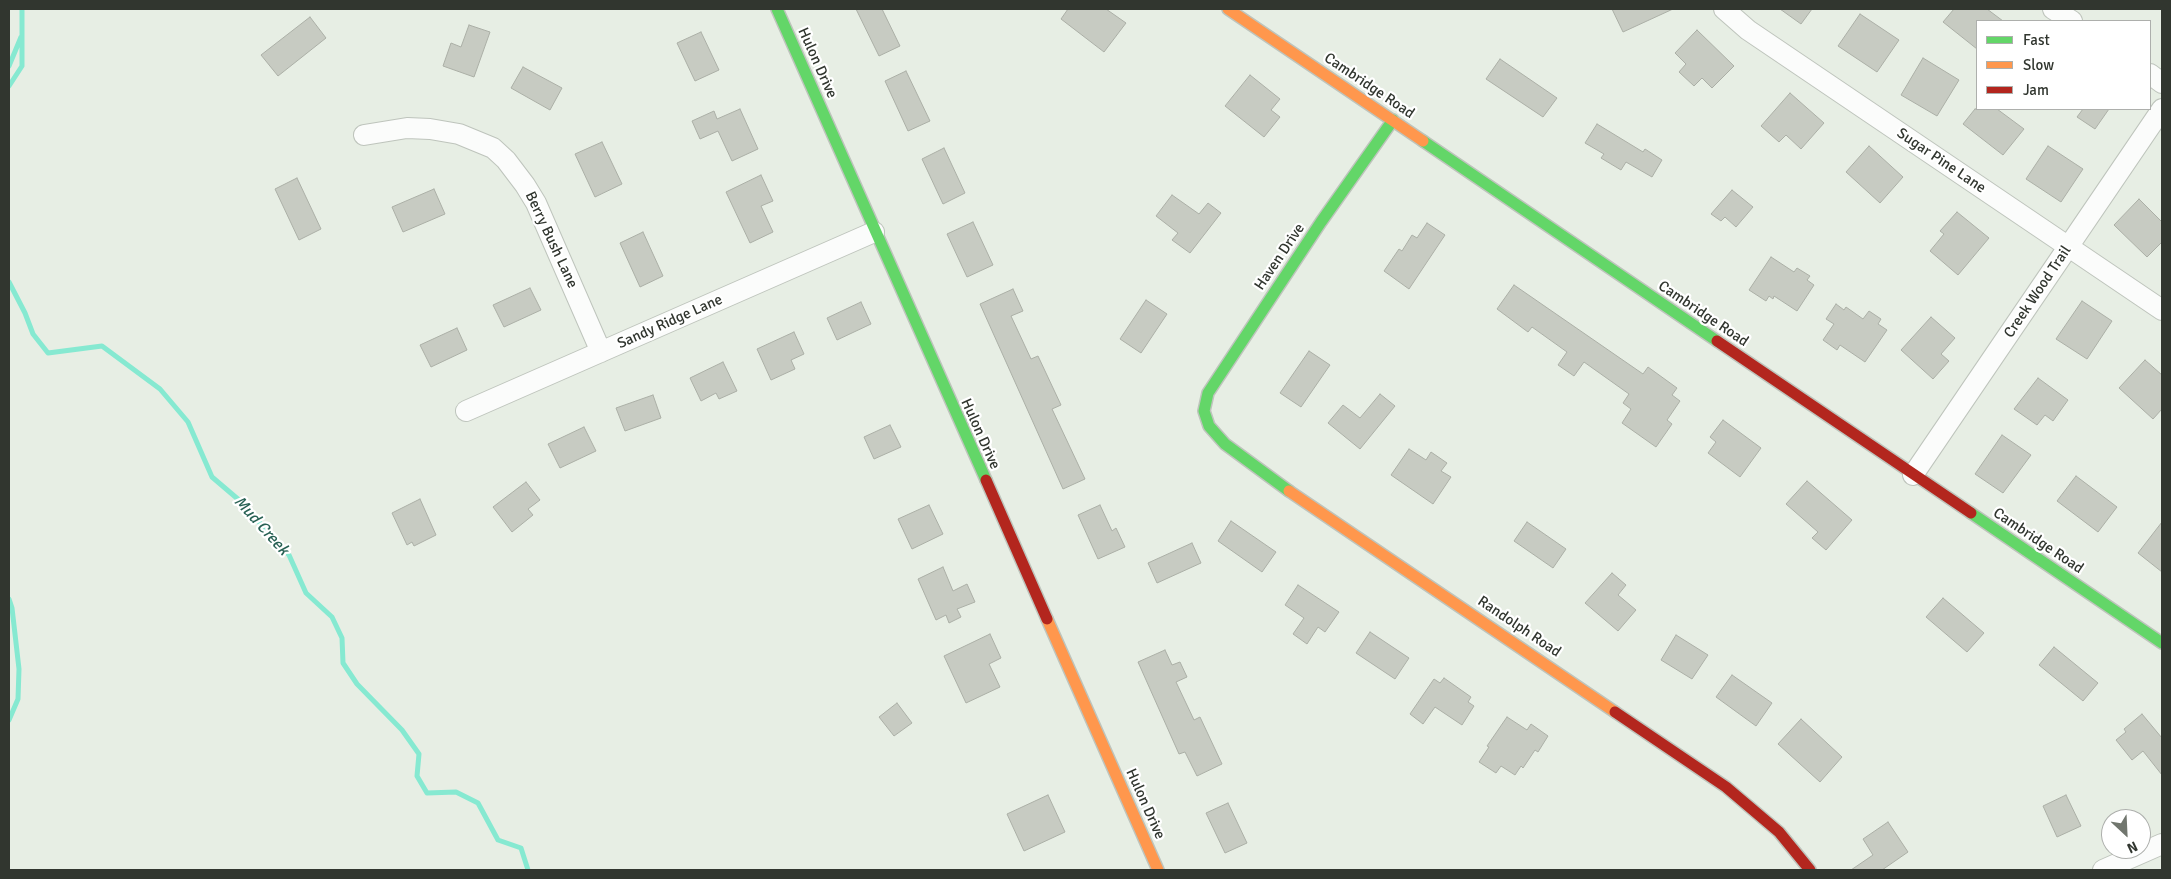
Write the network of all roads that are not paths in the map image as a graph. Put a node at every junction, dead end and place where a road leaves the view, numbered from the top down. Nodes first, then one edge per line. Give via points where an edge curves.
1 (777, 9) edge
2 (1228, 9) edge
3 (1724, 9) edge
4 (2054, 9) edge
5 (2070, 20) edge
6 (2151, 75) edge
7 (2162, 83) edge
8 (2162, 109) edge
9 (1393, 120) junction
10 (364, 135) dead end
11 (874, 232) junction
12 (2068, 247) junction
13 (2162, 310) edge
14 (601, 352) junction
15 (466, 411) dead end
16 (1205, 416) joint
17 (1913, 475) junction
18 (2162, 643) edge
19 (2162, 844) edge
20 (1158, 870) edge
21 (1810, 870) edge
22 (2103, 870) edge

1 - 11 street, Hulon Drive
2 - 9 street, Cambridge Road
3 - 12 street, Sugar Pine Lane via 1748,30
4 - 5 street
6 - 7 street
8 - 12 street, Creek Wood Trail
9 - 16 street, Haven Drive via 1232,355 1208,393
9 - 17 street, Cambridge Road
10 - 14 street, Berry Bush Lane via 407,128 430,129 459,134 500,154 526,185 536,203
11 - 14 street, Sandy Ridge Lane
11 - 20 street, Hulon Drive
12 - 13 street, Sugar Pine Lane
12 - 17 street, Creek Wood Trail
14 - 15 street, Sandy Ridge Lane
16 - 21 street, Randolph Road via 1216,436 1237,454 1726,787 1779,832
17 - 18 street, Cambridge Road
19 - 22 street

